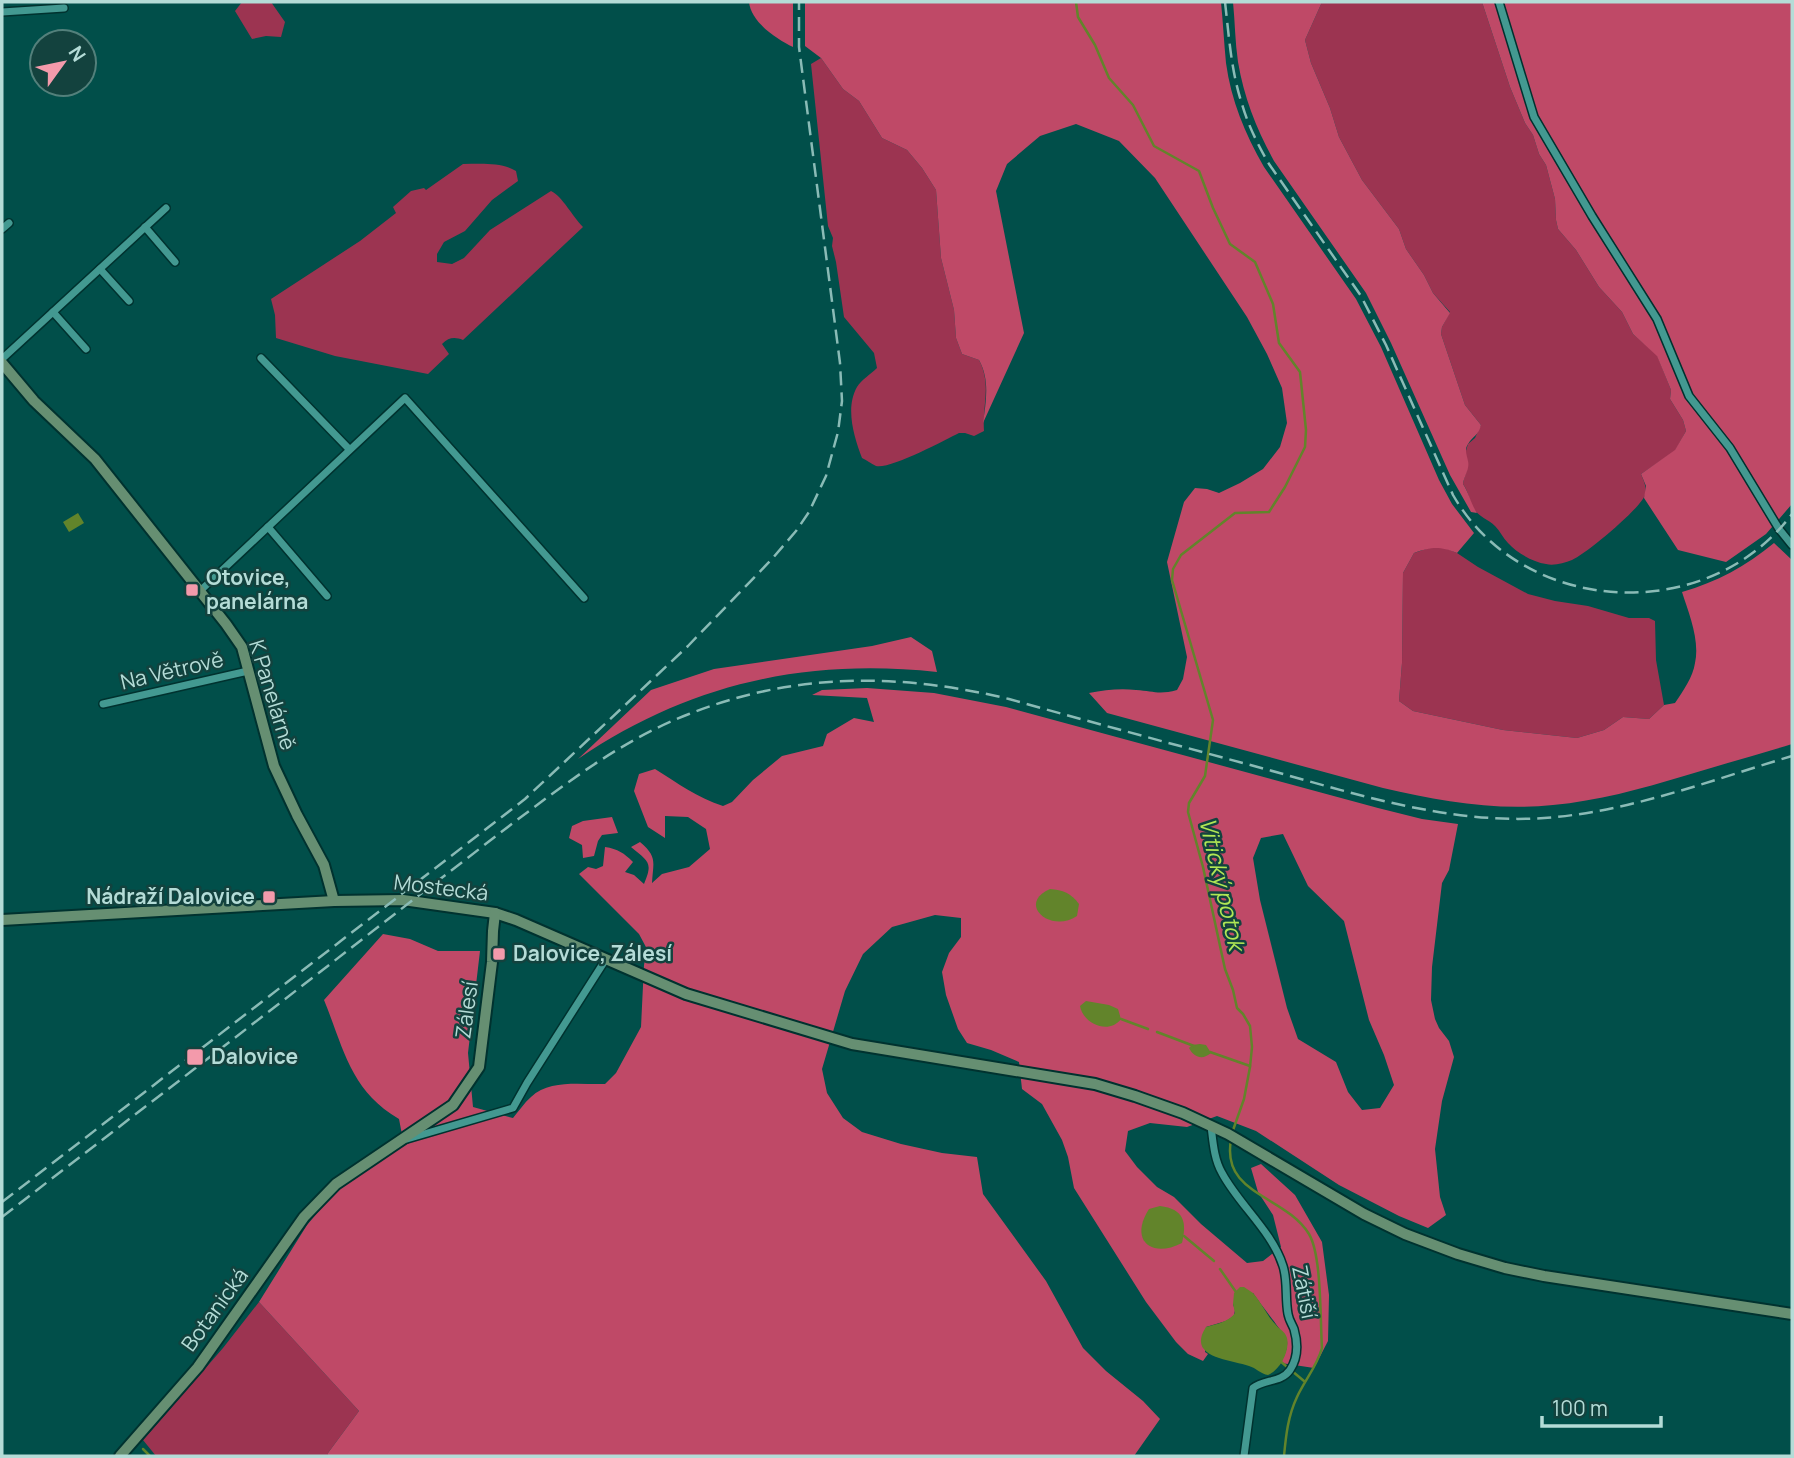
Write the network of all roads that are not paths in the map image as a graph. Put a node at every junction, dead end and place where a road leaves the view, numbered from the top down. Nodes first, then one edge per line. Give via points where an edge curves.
1 (1499, 2) edge
2 (64, 8) dead end
3 (2, 12) edge
4 (166, 208) dead end
5 (9, 223) dead end
6 (145, 228) junction
7 (2, 229) edge
8 (175, 262) dead end
9 (100, 269) junction
10 (129, 301) dead end
11 (53, 312) junction
12 (86, 349) dead end
13 (261, 358) dead end
14 (2, 361) edge
15 (349, 449) junction
16 (268, 527) junction
17 (1792, 545) edge
18 (200, 591) junction
19 (327, 596) dead end
20 (584, 597) dead end
21 (248, 671) junction
22 (103, 704) dead end
23 (334, 901) junction
24 (495, 913) junction
25 (2, 920) edge
26 (606, 959) junction
27 (453, 1105) joint
28 (1211, 1126) junction
29 (398, 1142) junction
30 (1792, 1314) edge
31 (120, 1456) edge
32 (1244, 1456) edge

1 - 17 street via 1534,117 1657,319 1689,396 1730,448
2 - 3 street
4 - 6 street
5 - 7 street
6 - 8 street
6 - 9 street
9 - 10 street
9 - 11 street
11 - 12 street
11 - 14 street
13 - 15 street
14 - 18 street, K Panelárně via 34,401 95,459
15 - 16 street
15 - 20 street via 405,398
16 - 18 street
16 - 19 street
18 - 21 street, K Panelárně via 242,647
21 - 22 street, Na Větrově
21 - 23 street, K Panelárně via 274,766 324,866
23 - 24 street, Mostecká via 403,900
23 - 25 street, Mostecká
24 - 26 street, Mostecká
24 - 27 street, Zálesí via 479,1067
26 - 28 street, Mostecká via 686,994 852,1044 1095,1084
26 - 29 street via 513,1108
27 - 29 street, Botanická
28 - 30 street, Mostecká via 1364,1214 1458,1254 1544,1276
28 - 32 street, Zátiší via 1221,1171 1284,1268 1288,1317 1297,1343 1289,1371 1253,1388
29 - 31 street, Botanická via 336,1184 304,1217 198,1367

